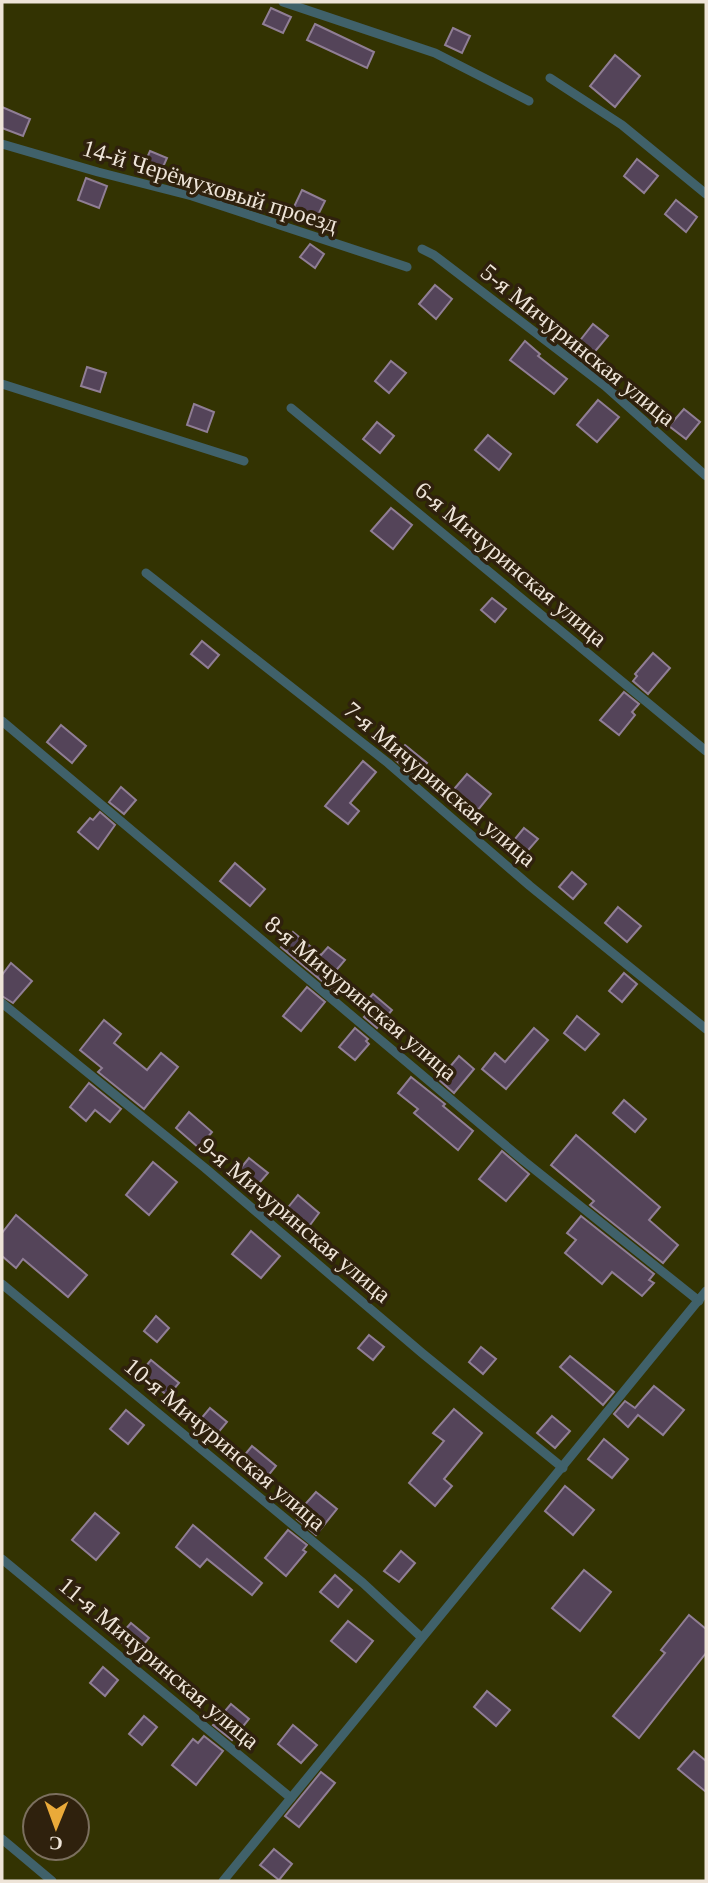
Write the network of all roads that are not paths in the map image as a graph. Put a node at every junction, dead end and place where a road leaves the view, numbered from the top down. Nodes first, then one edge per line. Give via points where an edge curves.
1 (283, 2) edge
2 (550, 78) dead end
3 (529, 101) dead end
4 (2, 144) edge
5 (706, 194) edge
6 (422, 249) dead end
7 (407, 267) dead end
8 (2, 384) edge
9 (291, 408) dead end
10 (244, 461) dead end
11 (706, 476) edge
12 (146, 573) dead end
13 (2, 721) edge
14 (706, 751) edge
15 (2, 1003) edge
16 (706, 1029) edge
17 (2, 1284) edge
18 (706, 1291) edge
19 (699, 1301) junction
20 (563, 1468) junction
21 (2, 1559) edge
22 (421, 1637) junction
23 (291, 1798) junction
24 (2, 1839) edge
25 (51, 1881) edge
26 (223, 1881) edge

1 - 3 lane via 435,53
2 - 5 lane via 622,125
4 - 7 lane, 14-й Черёмуховый проезд via 192,196
6 - 11 lane, 5-я Мичуринская улица via 605,386
8 - 10 lane
9 - 14 lane, 6-я Мичуринская улица
12 - 16 lane, 7-я Мичуринская улица via 388,764
13 - 19 lane, 8-я Мичуринская улица via 524,1161
15 - 20 lane, 9-я Мичуринская улица
17 - 22 lane, 10-я Мичуринская улица via 363,1583
18 - 19 lane
19 - 20 lane
20 - 22 lane
21 - 23 lane, 11-я Мичуринская улица
22 - 23 lane
23 - 26 lane
24 - 25 lane

